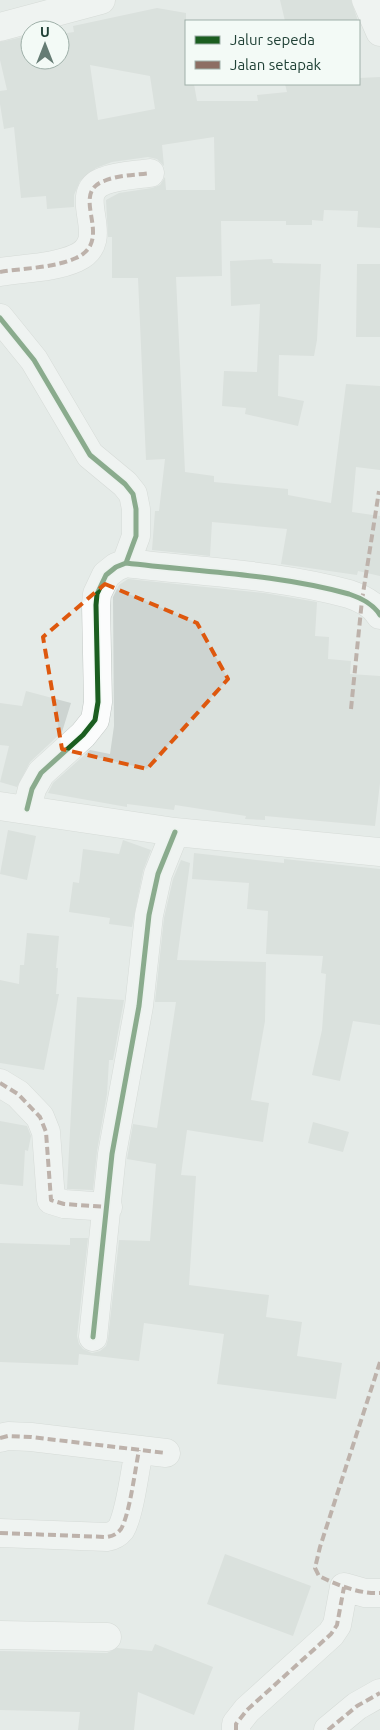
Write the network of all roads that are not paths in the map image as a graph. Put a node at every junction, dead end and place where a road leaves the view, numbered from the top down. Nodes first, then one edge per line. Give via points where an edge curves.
1 (101, 0) edge
2 (366, 0) edge
3 (0, 28) edge
4 (380, 32) edge
5 (150, 173) dead end
6 (0, 272) edge
7 (0, 318) edge
8 (126, 563) junction
9 (380, 615) edge
10 (0, 806) edge
11 (27, 809) junction
12 (175, 832) junction
13 (380, 852) edge
14 (0, 1083) edge
15 (108, 1207) junction
16 (93, 1337) dead end
17 (0, 1438) edge
18 (139, 1450) junction
19 (166, 1453) dead end
20 (0, 1533) edge
21 (380, 1593) edge
22 (0, 1636) edge
23 (107, 1637) dead end
24 (380, 1693) edge
25 (236, 1730) edge
26 (328, 1730) edge

1 - 3 street
2 - 4 street
5 - 6 street via 104,180 92,188 89,196 93,241 90,248 77,258
7 - 8 street via 34,360 90,455 133,494 136,536
8 - 9 street via 272,579 350,594 368,603
8 - 11 street via 106,575 97,594 97,714 83,735 36,780
10 - 11 street
11 - 12 street
12 - 13 street
12 - 15 street via 158,874 149,915 139,1006 112,1154
14 - 15 street via 18,1094 40,1117 46,1132 51,1200
15 - 16 street
17 - 18 street via 32,1438
18 - 19 street
18 - 20 street via 121,1529 115,1535
21 - 25 street via 344,1587 337,1625 331,1634 247,1710 236,1724
22 - 23 street
24 - 26 street via 357,1706

